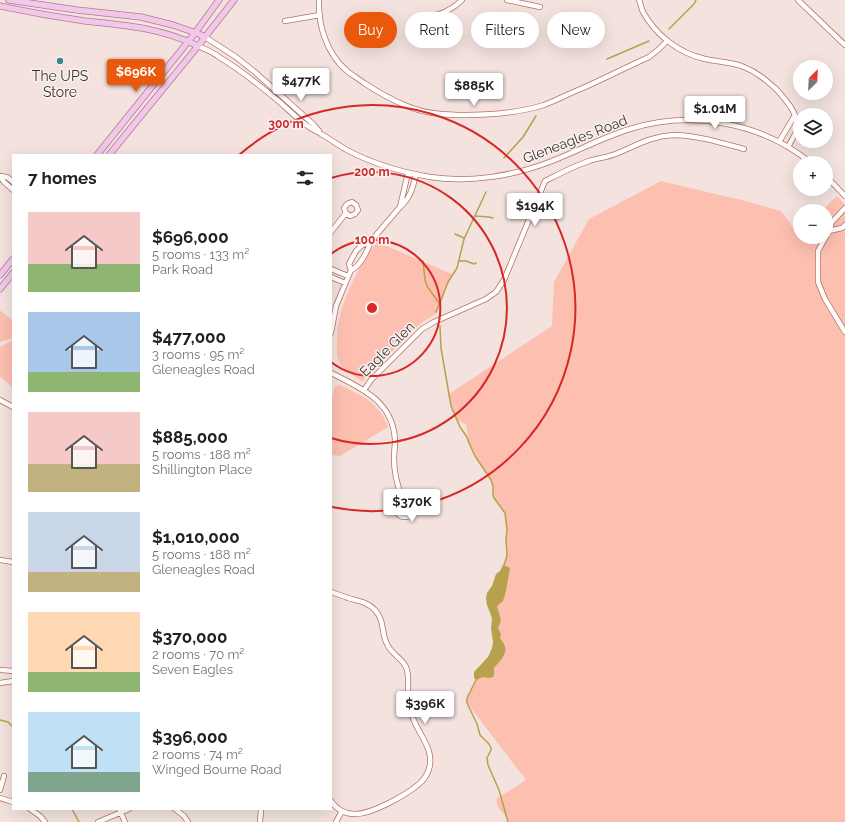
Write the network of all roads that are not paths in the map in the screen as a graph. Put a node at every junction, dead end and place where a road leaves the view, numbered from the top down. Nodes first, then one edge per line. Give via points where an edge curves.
1 (9, 0) edge
2 (219, 0) edge
3 (234, 0) edge
4 (319, 0) edge
5 (462, 0) edge
6 (507, 0) edge
7 (639, 0) edge
8 (798, 0) edge
9 (0, 6) edge
10 (540, 7) dead end
11 (445, 12) edge
12 (320, 15) junction
13 (285, 21) dead end
14 (195, 33) junction
15 (205, 37) junction
16 (188, 41) junction
17 (667, 41) junction
18 (845, 45) edge
19 (198, 46) junction
20 (793, 109) edge
21 (793, 118) edge
22 (322, 134) junction
23 (793, 137) edge
24 (779, 142) junction
25 (788, 147) junction
26 (744, 149) dead end
27 (98, 154) edge
28 (110, 154) edge
29 (801, 156) edge
30 (408, 173) junction
31 (416, 174) junction
32 (0, 176) edge
33 (12, 181) edge
34 (833, 183) edge
35 (12, 189) edge
36 (845, 196) edge
37 (400, 207) junction
38 (845, 208) edge
39 (346, 213) dead end
40 (833, 221) edge
41 (845, 225) edge
42 (833, 230) edge
43 (332, 231) edge
44 (371, 241) junction
45 (821, 244) edge
46 (12, 260) edge
47 (332, 268) edge
48 (351, 270) junction
49 (12, 274) edge
50 (0, 275) edge
51 (348, 276) junction
52 (332, 277) edge
53 (345, 283) junction
54 (0, 289) edge
55 (332, 328) edge
56 (845, 332) edge
57 (332, 374) edge
58 (364, 390) junction
59 (0, 400) edge
60 (12, 406) edge
61 (402, 498) junction
62 (0, 560) edge
63 (12, 562) edge
64 (332, 592) edge
65 (2, 670) dead end
66 (12, 672) edge
67 (12, 681) edge
68 (0, 683) edge
69 (4, 776) dead end
70 (0, 790) edge
71 (0, 798) edge
72 (12, 802) edge
73 (332, 802) edge
74 (31, 810) edge
75 (176, 810) edge
76 (260, 810) edge
77 (120, 811) edge
78 (342, 811) junction
79 (45, 822) edge
80 (98, 822) edge
81 (125, 822) edge
82 (188, 822) edge
83 (260, 822) edge
84 (336, 822) edge

1 - 14 main road via 141,17
2 - 14 main road
3 - 15 main road
4 - 12 street
5 - 11 street
6 - 10 street
7 - 17 street via 642,11
8 - 18 street
9 - 16 main road via 51,16 154,30
12 - 13 street
12 - 17 street via 329,50 348,72 382,94 407,106 451,115 503,114 543,105 649,57
14 - 15 main road
14 - 16 main road
15 - 19 main road
15 - 22 street, Gleneagles Road via 256,72
16 - 19 main road
16 - 27 main road
17 - 20 street via 690,54 735,64 755,73 787,100
19 - 22 street, Gleneagles Road via 218,56 253,80 309,127
19 - 28 main road
21 - 24 street
22 - 30 street, Gleneagles Road via 361,157
23 - 25 street
24 - 25 street, Gleneagles Road
24 - 31 street, Gleneagles Road via 754,131 718,122 665,121 614,134 550,162 518,172 455,179
25 - 29 street, Gleneagles Road
26 - 58 street, Eagle Glen via 688,136 659,136 617,154 588,161 545,181 504,280 496,292 422,329
30 - 31 street, Gleneagles Road
30 - 37 street
31 - 37 street via 407,199
32 - 33 street
32 - 35 street
34 - 36 street
37 - 44 street
38 - 40 street
39 - 43 street
41 - 42 street
44 - 48 street via 356,268
44 - 48 street via 356,251 349,264
45 - 56 street via 818,250 818,282
46 - 50 main road
47 - 51 street
48 - 51 street
49 - 54 main road
51 - 53 street
52 - 53 street
53 - 55 street via 336,306
57 - 58 street
58 - 61 street via 384,407 392,422 396,476
59 - 60 street
61 - 61 street via 396,503 396,510 402,516 409,516 414,510 414,503 409,498
62 - 63 street
64 - 78 street via 367,604 379,616 386,644 406,666 411,710 430,757 430,769 424,779 401,796 363,814
65 - 66 street
67 - 68 street
69 - 70 street
71 - 72 street
73 - 78 street
74 - 79 street
75 - 82 street
76 - 83 street
77 - 80 street
77 - 81 street
78 - 84 street

